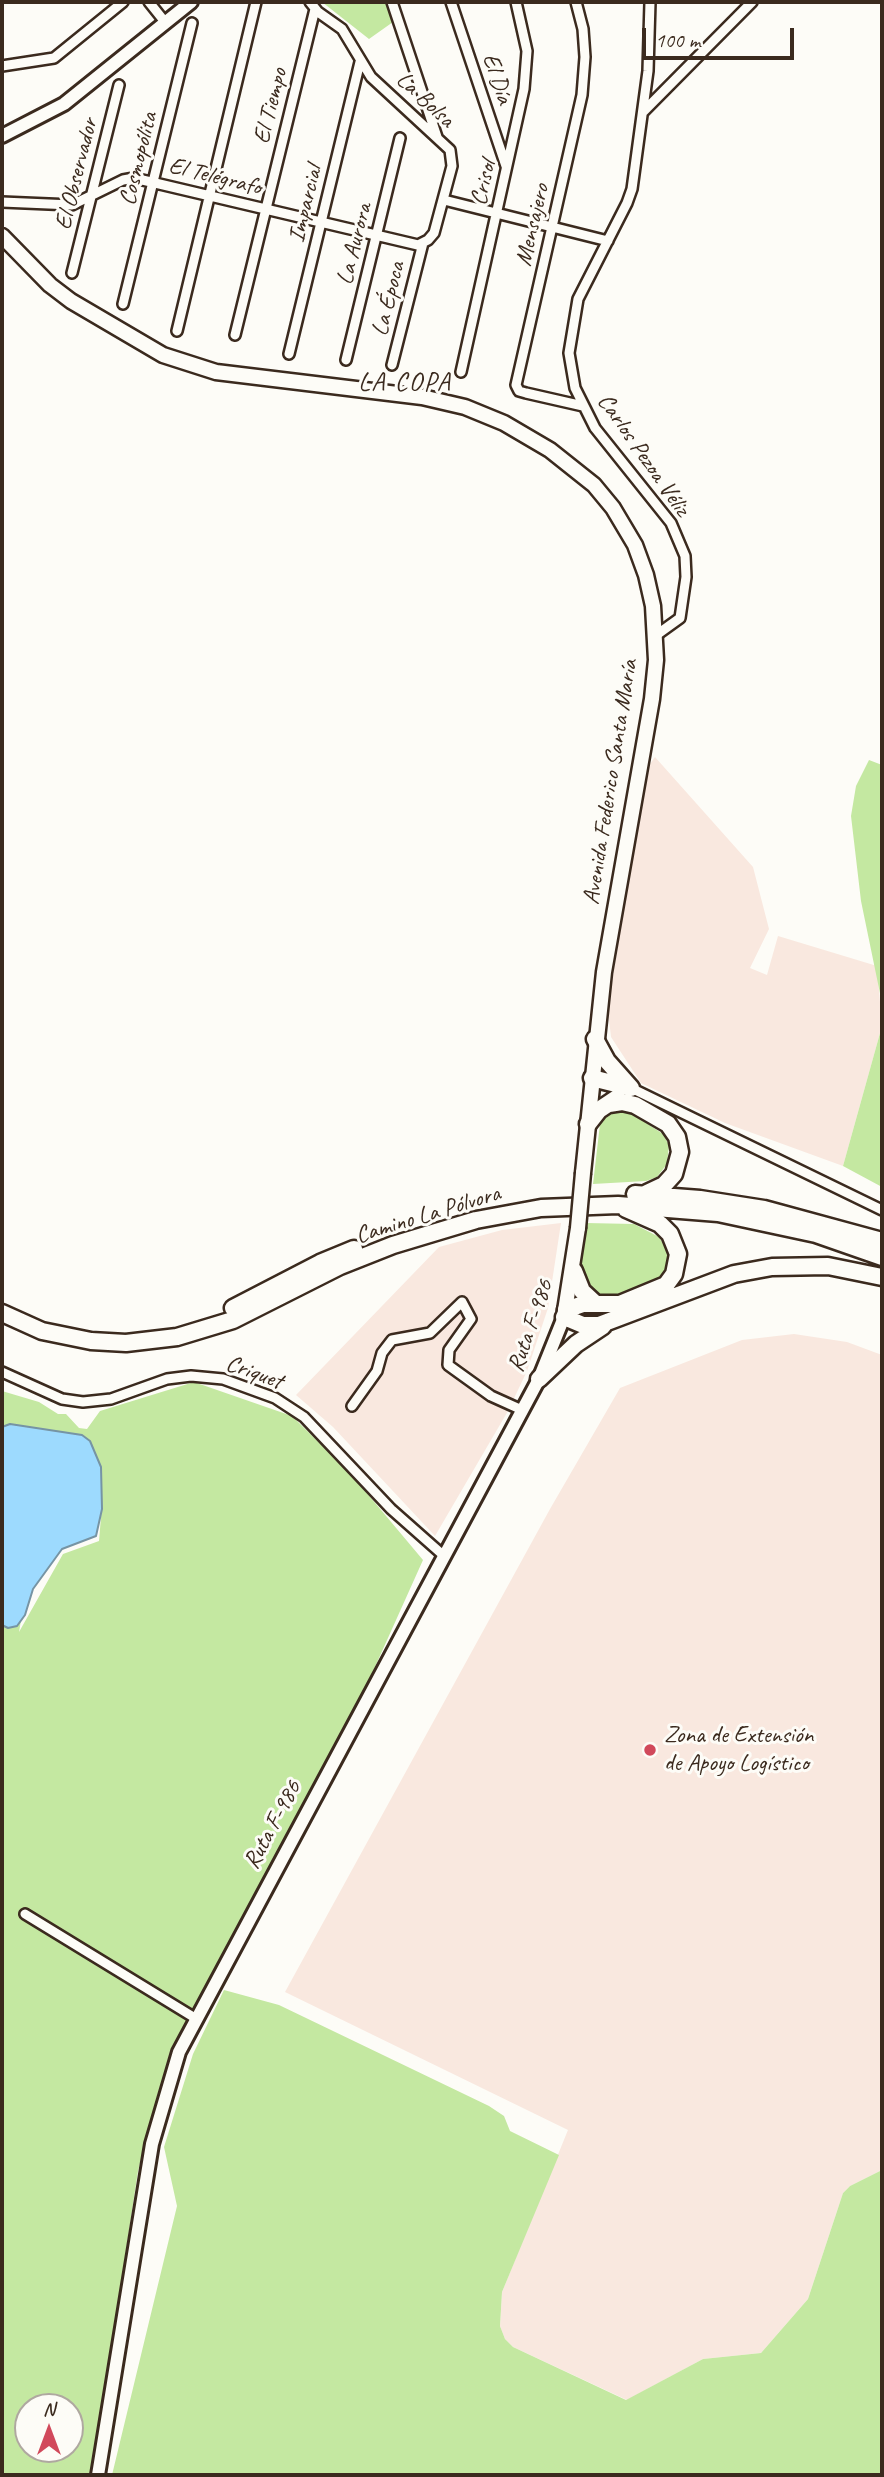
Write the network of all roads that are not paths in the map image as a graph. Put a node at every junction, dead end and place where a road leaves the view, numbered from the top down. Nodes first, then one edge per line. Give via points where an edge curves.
1 (123, 2) edge
2 (149, 2) edge
3 (191, 2) edge
4 (256, 2) edge
5 (391, 2) edge
6 (451, 2) edge
7 (516, 2) edge
8 (576, 2) edge
9 (650, 2) edge
10 (752, 2) edge
11 (312, 5) edge
12 (165, 22) junction
13 (192, 23) dead end
14 (360, 62) junction
15 (2, 66) edge
16 (119, 85) dead end
17 (643, 112) junction
18 (2, 136) edge
19 (400, 138) dead end
20 (438, 139) junction
21 (507, 169) junction
22 (153, 182) junction
23 (209, 195) junction
24 (90, 198) junction
25 (444, 200) junction
26 (2, 202) edge
27 (266, 209) junction
28 (496, 212) junction
29 (322, 223) junction
30 (553, 227) junction
31 (2, 236) edge
32 (378, 236) junction
33 (608, 241) junction
34 (423, 243) junction
35 (72, 273) dead end
36 (123, 304) dead end
37 (177, 331) dead end
38 (235, 335) dead end
39 (289, 354) dead end
40 (346, 360) dead end
41 (392, 365) dead end
42 (461, 372) dead end
43 (583, 406) junction
44 (655, 636) junction
45 (595, 1039) junction
46 (592, 1078) junction
47 (626, 1093) junction
48 (588, 1124) junction
49 (583, 1173) joint
50 (636, 1194) junction
51 (618, 1205) junction
52 (882, 1210) edge
53 (882, 1241) edge
54 (882, 1257) edge
55 (574, 1271) junction
56 (882, 1277) edge
57 (2, 1301) edge
58 (596, 1304) junction
59 (2, 1313) edge
60 (565, 1313) junction
61 (614, 1319) junction
62 (2, 1372) edge
63 (539, 1379) junction
64 (352, 1406) dead end
65 (522, 1410) junction
66 (443, 1555) junction
67 (25, 1914) dead end
68 (195, 2018) junction
69 (98, 2475) edge

1 - 15 street via 54,58
2 - 12 street
3 - 12 main road
4 - 23 street
5 - 20 street
6 - 21 street, El Día
7 - 21 street, Crisol via 527,61
8 - 30 street, Mensajero via 585,57 582,95
9 - 17 street, Carlos Pezoa Véliz
10 - 17 street
11 - 14 street, La Bolsa via 342,29
11 - 27 street, El Tiempo
12 - 18 main road via 64,104
13 - 22 street, Cosmopólita
14 - 20 street, La Bolsa
14 - 29 street, Imparcial
16 - 24 street, El Observador
17 - 33 street, Carlos Pezoa Véliz via 632,189
19 - 32 street, La Aurora
20 - 25 street, La Bolsa via 453,157
21 - 28 street, Crisol
22 - 23 street, El Telégrafo
22 - 24 street, El Telégrafo via 128,178
22 - 36 street, Cosmopólita
23 - 27 street, El Telégrafo
23 - 37 street
24 - 26 street, El Telégrafo via 64,206
24 - 35 street, El Observador
25 - 28 street
25 - 34 street, La Bolsa via 434,233
27 - 29 street, El Telégrafo
27 - 38 street, El Tiempo
28 - 30 street
28 - 42 street, Crisol
29 - 32 street, El Telégrafo
29 - 39 street, Imparcial
30 - 33 street
30 - 43 street, Mensajero via 516,385 526,394
31 - 44 main road, Avenida Federico Santa María via 71,301 174,360 232,375 439,400 527,436 594,485 613,508 641,560
32 - 34 street, El Telégrafo
32 - 40 street, La Aurora
33 - 43 street, Carlos Pezoa Véliz via 578,299 570,335 572,372
34 - 41 street, La Época
43 - 44 street, Carlos Pezoa Véliz via 671,523 685,556 680,618
44 - 45 main road, Avenida Federico Santa María via 652,699 615,895
45 - 46 main road, Avenida Federico Santa María
45 - 47 highway
46 - 47 highway
46 - 48 main road, Avenida Federico Santa María
47 - 48 highway via 594,1114
47 - 50 highway via 668,1124 680,1152 669,1180 651,1192
47 - 52 street
48 - 49 main road, Avenida Federico Santa María
49 - 55 main road, Ruta F-986, bridge
50 - 53 highway, Camino La Pólvora via 764,1209
50 - 57 highway, Camino La Pólvora via 547,1198 453,1215 320,1263 229,1310 160,1330 80,1329 37,1318
51 - 54 highway, Camino La Pólvora via 751,1219 816,1234
51 - 58 highway via 666,1229 677,1247 676,1268 666,1285 643,1296 620,1304
51 - 59 highway, Camino La Pólvora via 541,1208 448,1227 366,1255 243,1315 177,1337 126,1343 91,1341 42,1331
55 - 58 highway via 582,1291
55 - 60 main road, Ruta F-986
56 - 61 highway via 828,1266 772,1267 734,1274
58 - 60 highway
60 - 61 highway via 591,1325
60 - 63 main road, Ruta F-986
61 - 63 highway via 576,1344
62 - 66 street, Criquet via 62,1398 83,1402 111,1399 167,1379 191,1376 223,1379 275,1398 304,1417 391,1509
63 - 65 main road, Ruta F-986
64 - 65 street via 392,1340 430,1333 462,1302 471,1319 449,1350 448,1365 491,1396
65 - 66 main road, Ruta F-986
66 - 68 main road, Ruta F-986
67 - 68 street
68 - 69 main road, Ruta F-986 via 170,2077 152,2144

